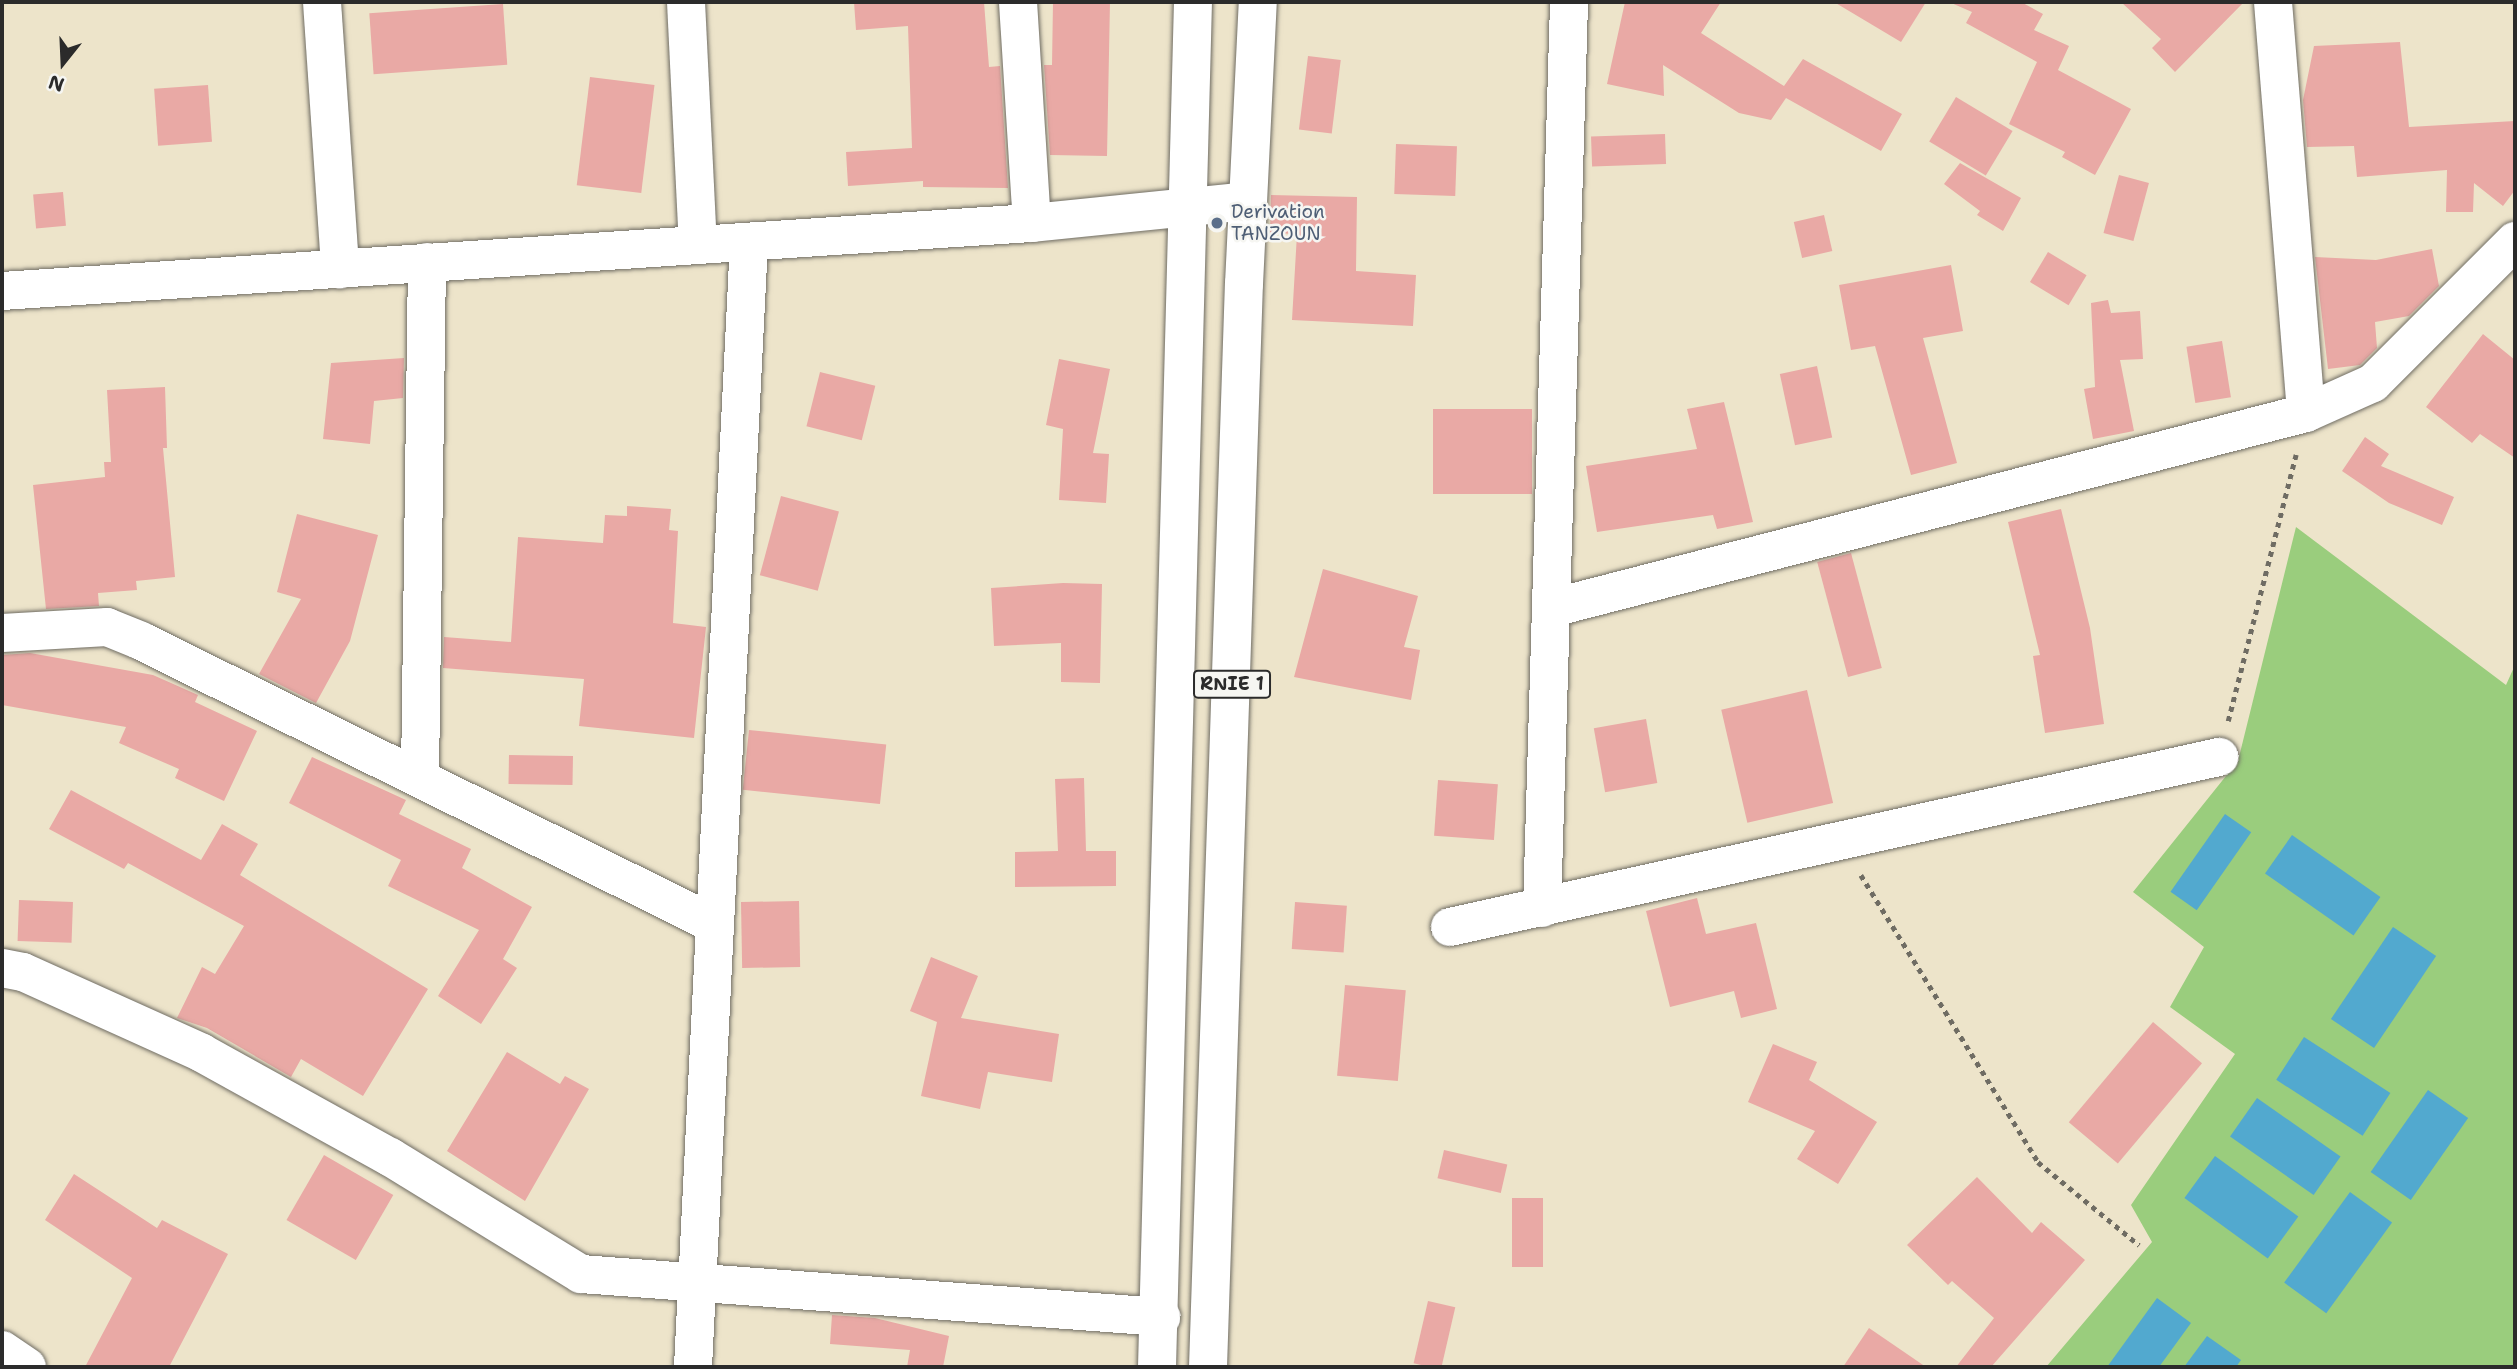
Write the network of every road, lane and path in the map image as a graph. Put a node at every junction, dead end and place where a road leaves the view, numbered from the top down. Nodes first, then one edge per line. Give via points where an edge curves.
1 (322, 2) edge
2 (686, 2) edge
3 (1018, 2) edge
4 (1193, 2) edge
5 (1258, 2) edge
6 (1569, 2) edge
7 (2273, 2) edge
8 (1248, 201) junction
9 (1187, 208) junction
10 (1032, 223) junction
11 (2515, 241) edge
12 (749, 242) junction
13 (698, 245) junction
14 (427, 262) junction
15 (340, 269) junction
16 (2, 291) edge
17 (2306, 413) junction
18 (1552, 608) junction
19 (2, 633) edge
20 (2219, 757) joint
21 (420, 776) junction
22 (1840, 841) junction
23 (1542, 908) junction
24 (714, 924) junction
25 (1450, 927) dead end
26 (2, 968) edge
27 (2139, 1245) dead end
28 (697, 1282) junction
29 (1161, 1317) junction
30 (2, 1350) edge
31 (27, 1367) edge
32 (693, 1367) edge
33 (1157, 1367) edge
34 (1208, 1367) edge

1 - 15 main road
2 - 13 main road
3 - 10 main road
4 - 9 main road, RNIE 1
5 - 8 main road, RNIE 1
6 - 18 main road
7 - 17 main road
8 - 9 main road
8 - 34 main road, RNIE 1
9 - 10 main road
9 - 29 main road, RNIE 1
10 - 12 main road
11 - 17 main road via 2373,383
12 - 13 main road
12 - 24 main road
13 - 14 main road
14 - 15 main road
14 - 21 main road
15 - 16 main road
17 - 18 main road
17 - 20 path
18 - 23 main road
19 - 21 main road via 107,627
20 - 22 main road
21 - 24 main road
22 - 23 main road
22 - 27 path via 2038,1161
23 - 25 main road
24 - 28 main road
26 - 28 main road via 23,972 202,1053 390,1157 581,1274
28 - 29 main road
28 - 32 main road
29 - 33 main road, RNIE 1
30 - 31 main road

